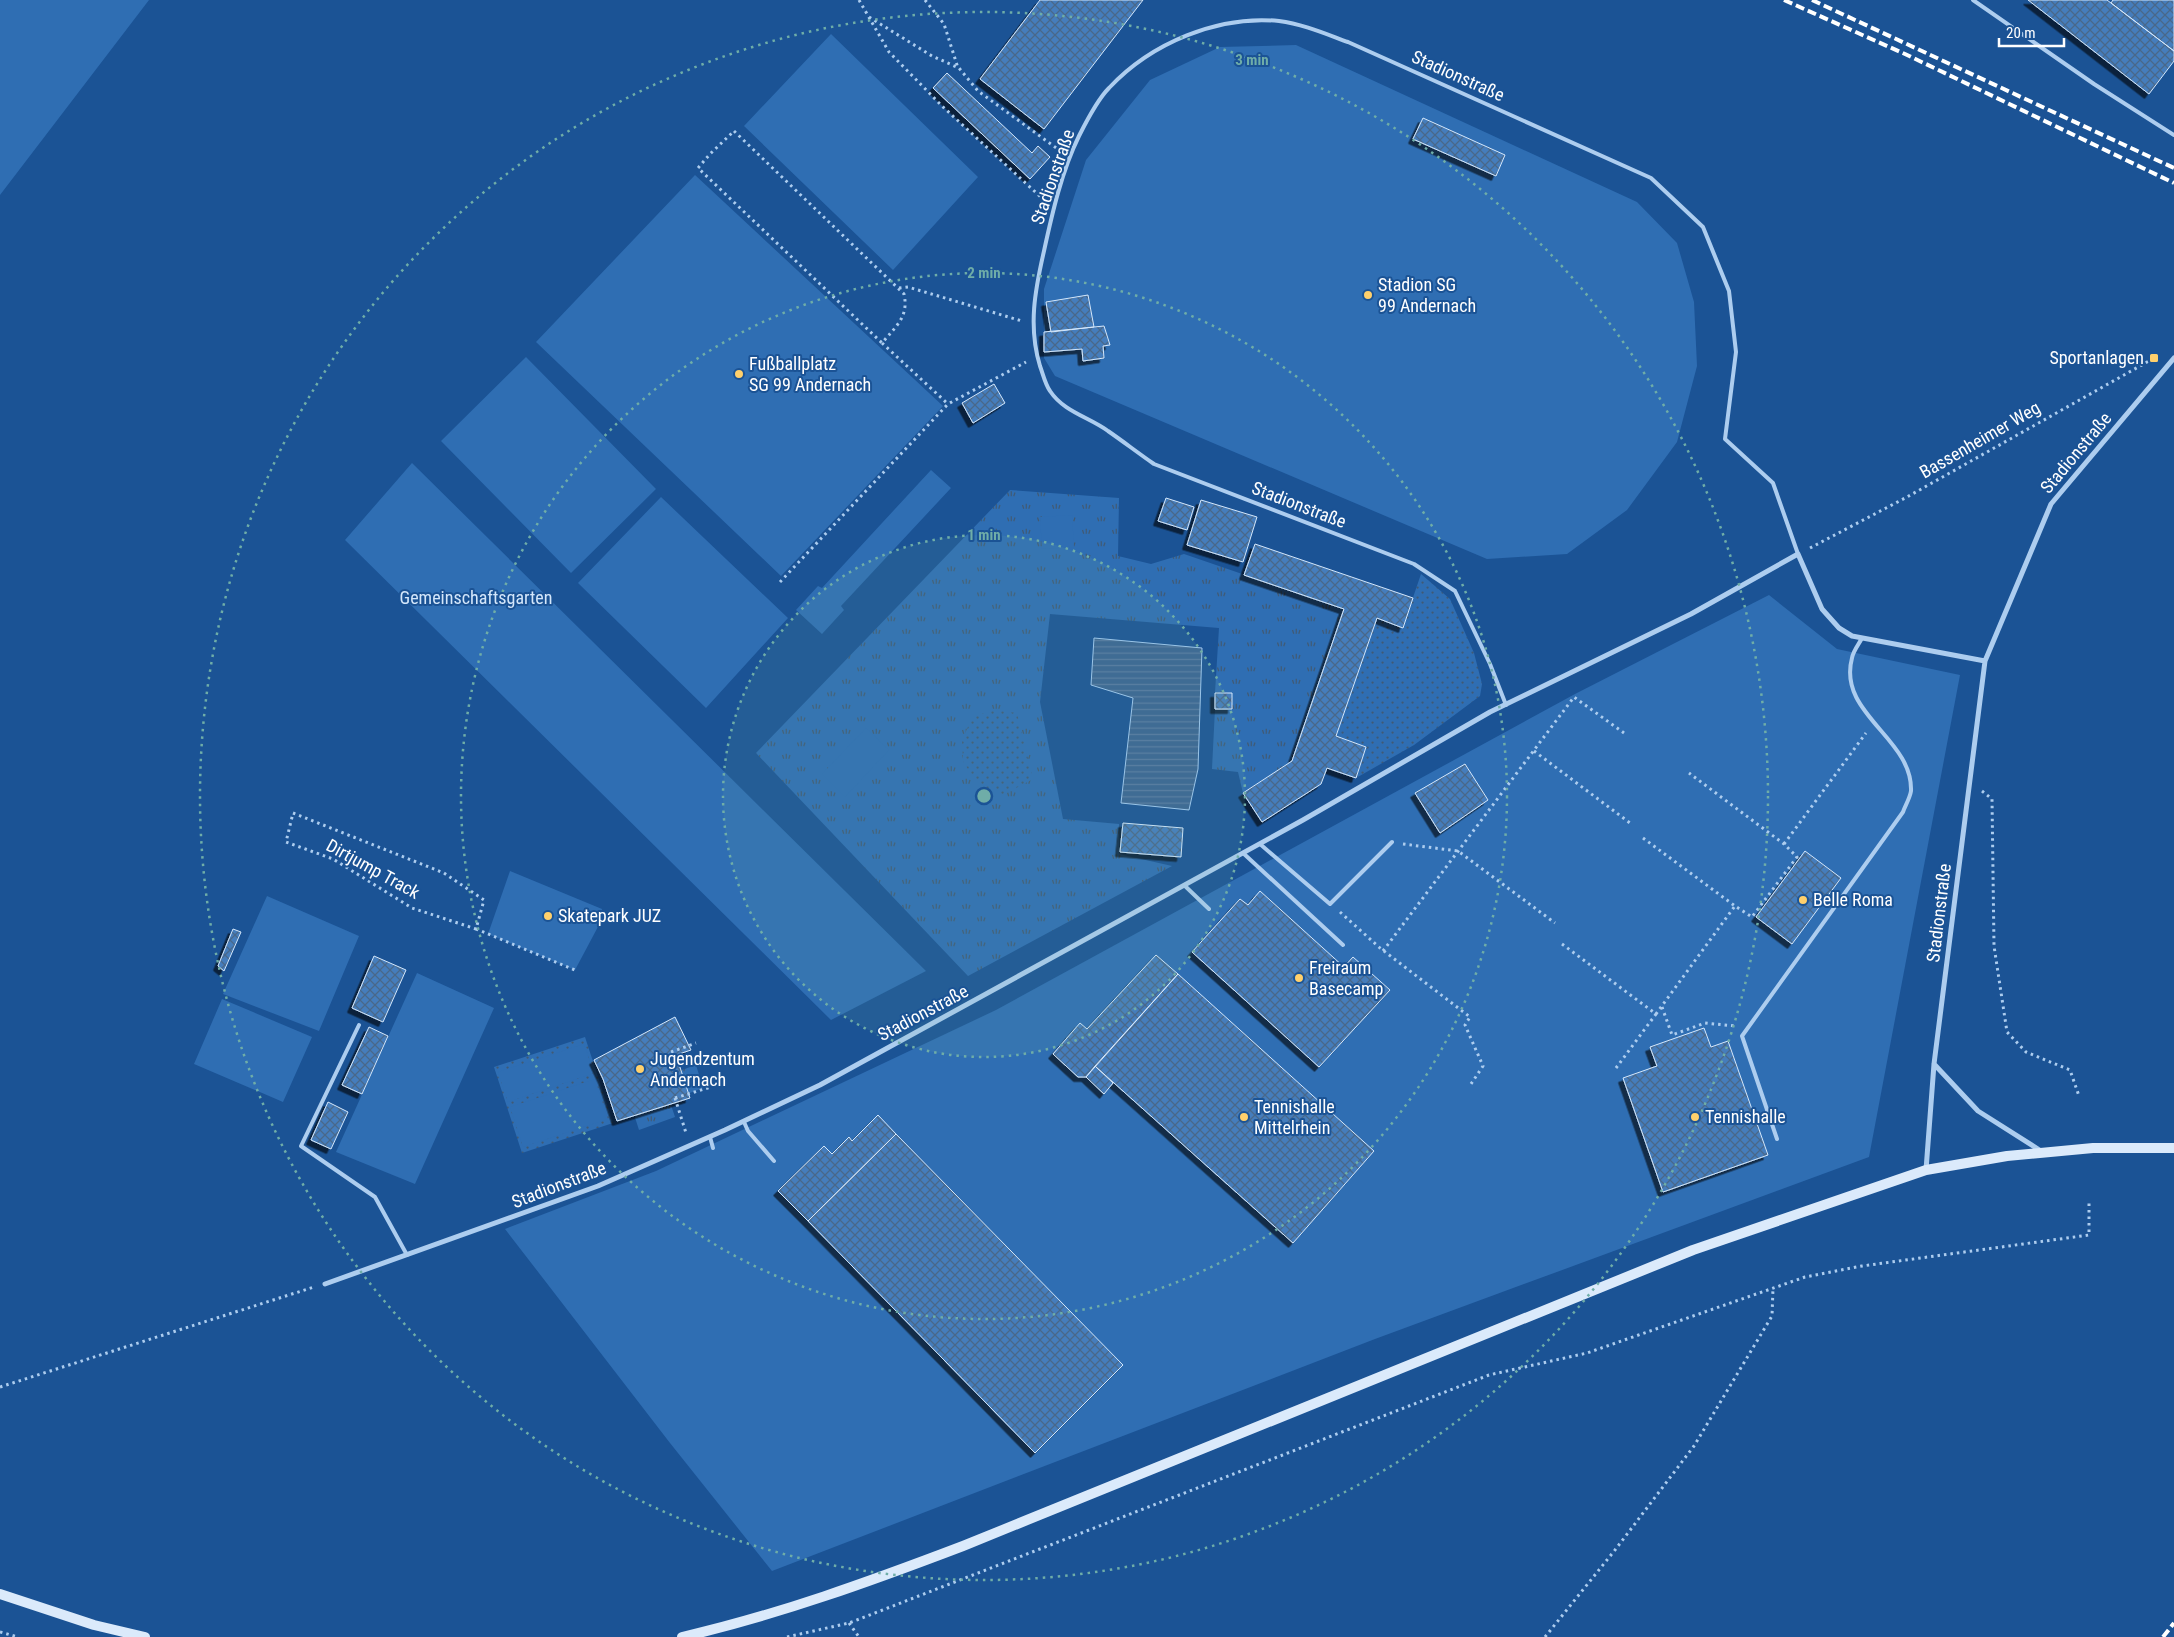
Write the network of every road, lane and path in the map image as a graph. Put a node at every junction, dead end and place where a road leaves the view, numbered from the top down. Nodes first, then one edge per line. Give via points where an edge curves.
1 (859, 0) edge
2 (925, 0) edge
3 (1972, 0) edge
4 (869, 16) junction
5 (959, 68) junction
6 (2174, 135) edge
7 (1071, 159) junction
8 (1053, 208) junction
9 (899, 288) junction
10 (1032, 324) junction
11 (882, 343) junction
12 (2160, 355) dead end
13 (1037, 356) junction
14 (2174, 358) edge
15 (948, 404) junction
16 (1798, 554) junction
17 (780, 582) dead end
18 (1862, 638) junction
19 (1985, 661) junction
20 (1506, 706) junction
21 (1873, 722) junction
22 (1624, 734) dead end
23 (1534, 751) junction
24 (1689, 773) dead end
25 (1970, 781) junction
26 (1630, 823) dead end
27 (1643, 838) dead end
28 (1392, 842) joint
29 (1260, 844) junction
30 (1784, 844) junction
31 (1458, 851) junction
32 (1243, 853) junction
33 (1185, 886) junction
34 (1330, 904) junction
35 (1735, 906) junction
36 (1208, 909) dead end
37 (1555, 923) dead end
38 (476, 929) junction
39 (1562, 944) dead end
40 (1343, 945) dead end
41 (1383, 950) junction
42 (576, 970) dead end
43 (1662, 1006) junction
44 (1656, 1014) junction
45 (359, 1025) dead end
46 (1747, 1028) junction
47 (696, 1043) dead end
48 (671, 1052) dead end
49 (1934, 1064) junction
50 (1616, 1068) dead end
51 (711, 1088) dead end
52 (1469, 1088) dead end
53 (2079, 1096) dead end
54 (744, 1122) junction
55 (710, 1137) junction
56 (1777, 1139) dead end
57 (693, 1145) junction
58 (713, 1148) dead end
59 (2174, 1148) edge
60 (2043, 1153) junction
61 (774, 1161) dead end
62 (1926, 1170) junction
63 (2089, 1200) dead end
64 (407, 1256) junction
65 (325, 1284) joint
66 (1773, 1288) junction
67 (0, 1387) edge
68 (0, 1594) edge
69 (849, 1623) junction
70 (0, 1632) edge
71 (18, 1637) edge
72 (145, 1637) edge
73 (682, 1637) edge
74 (787, 1637) edge
75 (859, 1637) edge
76 (1545, 1637) edge

1 - 4 path
2 - 5 path via 944,24
3 - 6 lane
4 - 5 path via 932,56
4 - 8 path via 889,52 942,106
5 - 7 path via 978,90
7 - 8 lane, Stadionstraße
7 - 16 lane, Stadionstraße via 1079,136 1108,89 1142,59 1169,43 1204,30 1242,21 1280,22 1348,42 1651,178 1703,227 1729,291 1736,352 1725,439 1773,483
8 - 10 lane, Stadionstraße via 1035,292
9 - 10 path via 908,287
9 - 11 path via 906,305 903,318
9 - 11 path via 734,131 698,168
10 - 13 lane, Stadionstraße
11 - 15 path
12 - 16 path, Bassenheimer Weg via 1907,497
13 - 15 path
13 - 20 lane, Stadionstraße via 1048,389 1057,401 1107,430 1154,464 1414,564 1455,591
14 - 19 street, Stadionstraße via 2051,504
15 - 17 path
16 - 18 street, Stadionstraße via 1822,609 1839,628
16 - 20 street, Stadionstraße via 1691,614
18 - 19 street, Stadionstraße
18 - 21 lane via 1852,657 1851,688
19 - 25 street, Stadionstraße
20 - 29 street, Stadionstraße via 1490,712
21 - 30 path
21 - 46 lane via 1902,757 1909,774 1911,792 1903,812
22 - 23 path via 1574,697
23 - 26 path
23 - 31 path
24 - 30 path
25 - 49 street, Stadionstraße
25 - 53 path via 1992,799 1994,946 2007,1032 2026,1052 2070,1070
27 - 35 path
28 - 31 path
28 - 34 lane
29 - 32 street, Stadionstraße
29 - 34 lane
30 - 35 path via 1797,857 1752,917
31 - 37 path
31 - 41 path
32 - 33 street, Stadionstraße
32 - 40 lane
33 - 36 lane
33 - 54 street, Stadionstraße via 820,1085
34 - 41 path
35 - 43 path
38 - 38 path, Dirtjump Track via 484,900 444,873 293,813 286,842 333,859 412,908
38 - 42 path
39 - 44 path
41 - 52 path via 1470,1017 1465,1025 1483,1066
43 - 44 path
43 - 46 path via 1672,1034 1705,1023
44 - 50 path
45 - 64 lane via 301,1146 375,1197
46 - 56 lane via 1742,1036
47 - 48 path
49 - 60 street via 1978,1112
49 - 62 street, Stadionstraße
51 - 57 path via 675,1098 683,1126
54 - 55 street, Stadionstraße
54 - 61 lane
55 - 57 street, Stadionstraße
55 - 58 lane
57 - 64 street, Stadionstraße via 598,1186
59 - 60 street via 2093,1148
60 - 62 street
62 - 73 street via 1693,1250 880,1577 745,1621
63 - 66 path via 2089,1235 1862,1266 1805,1277
64 - 65 street, Stadionstraße
65 - 67 path
66 - 69 path via 1587,1353 1489,1375
66 - 76 path via 1772,1316 1694,1446
68 - 72 street via 94,1625
69 - 74 path
69 - 75 path
70 - 71 path

